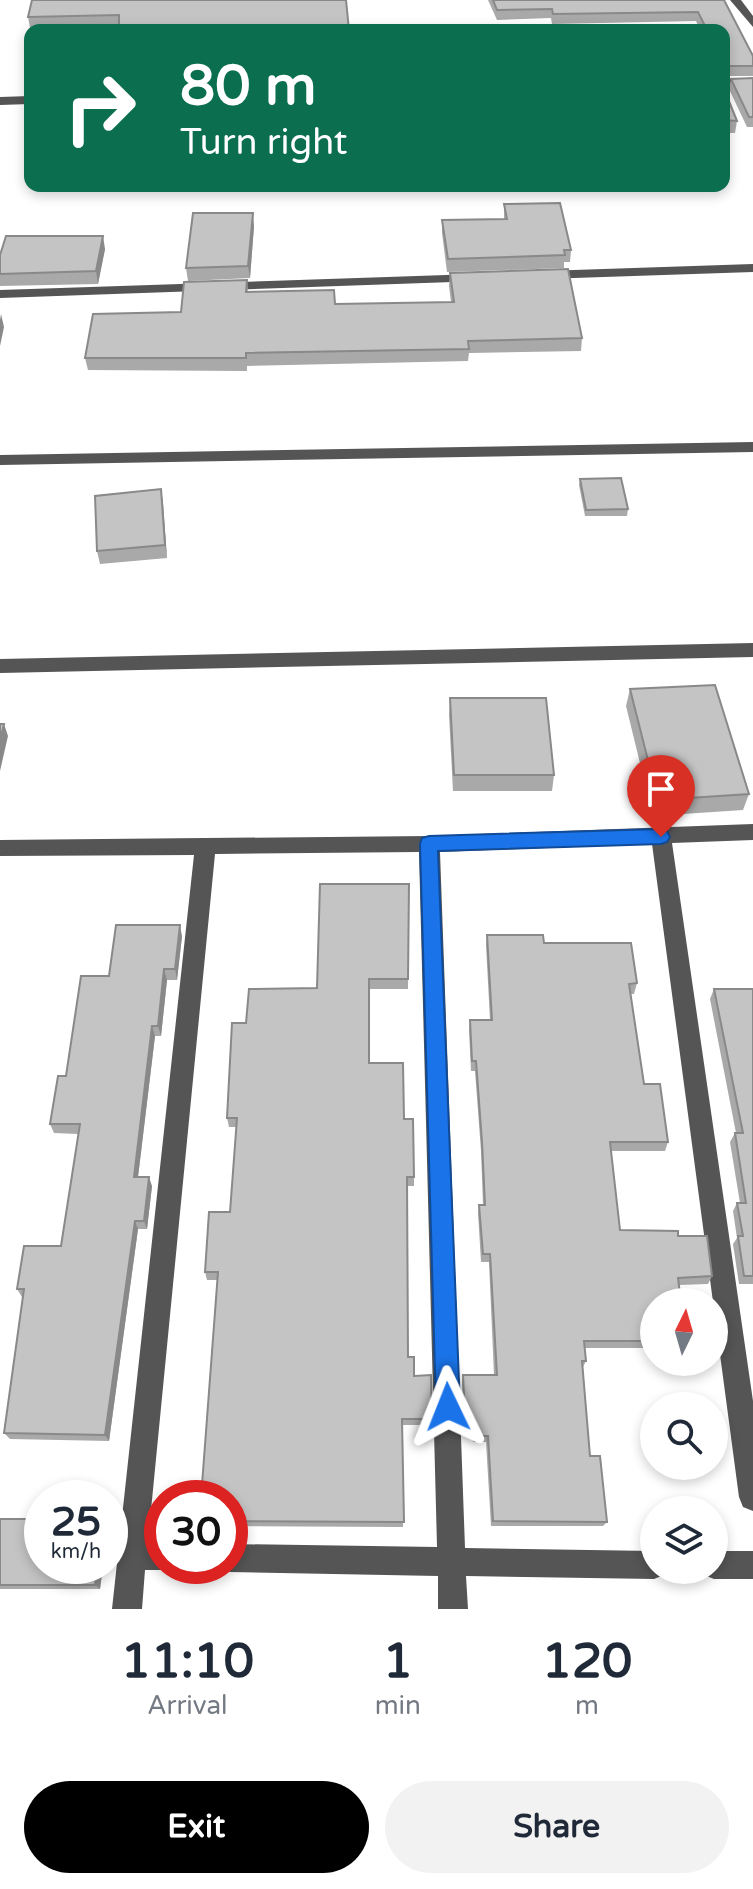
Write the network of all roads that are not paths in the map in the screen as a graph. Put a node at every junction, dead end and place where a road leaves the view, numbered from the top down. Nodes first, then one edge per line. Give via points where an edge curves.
1 (735, 0) edge
2 (753, 24) edge
3 (730, 82) edge
4 (753, 82) edge
5 (24, 100) edge
6 (0, 101) edge
7 (753, 268) edge
8 (531, 276) edge
9 (499, 277) edge
10 (0, 294) edge
11 (753, 447) edge
12 (0, 460) edge
13 (753, 650) edge
14 (0, 666) edge
15 (753, 832) edge
16 (661, 837) junction
17 (429, 844) junction
18 (205, 847) junction
19 (0, 848) edge
20 (753, 1497) edge
21 (132, 1555) junction
22 (144, 1555) edge
23 (248, 1558) edge
24 (453, 1564) junction
25 (640, 1565) edge
26 (728, 1565) edge
27 (753, 1565) edge
28 (127, 1609) edge
29 (453, 1609) edge

1 - 2 street
3 - 4 street
5 - 6 street
7 - 8 street
9 - 10 street
11 - 12 street
13 - 14 street
15 - 16 street
16 - 17 street
16 - 20 street
17 - 18 street
17 - 24 street
18 - 19 street
18 - 21 street
21 - 22 street
21 - 28 street
23 - 24 street
24 - 25 street
24 - 29 street
26 - 27 street

